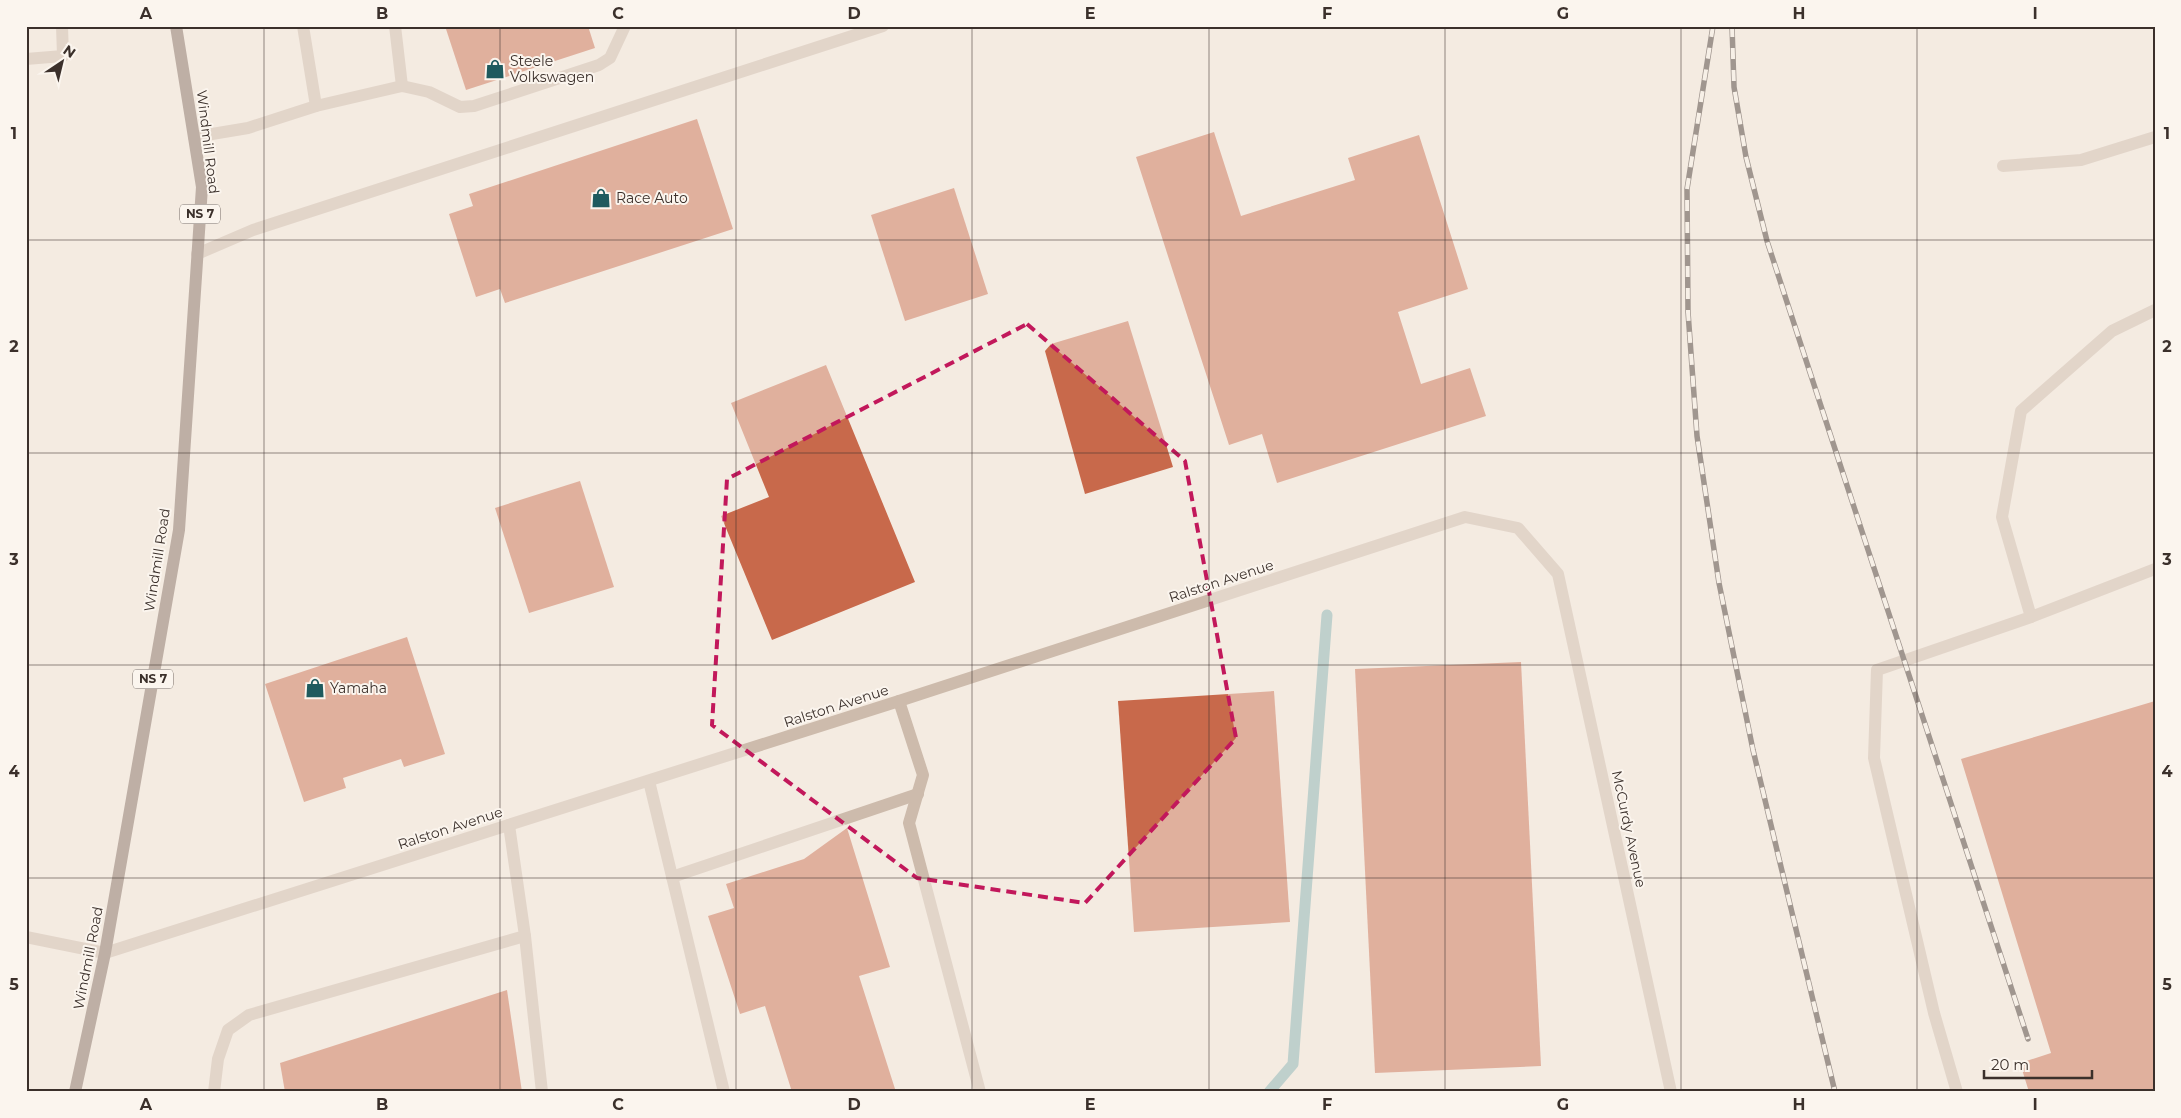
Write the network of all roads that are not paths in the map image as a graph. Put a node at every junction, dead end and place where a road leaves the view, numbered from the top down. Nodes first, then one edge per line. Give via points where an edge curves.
1 (62, 26) edge
2 (176, 26) edge
3 (303, 26) edge
4 (395, 26) edge
5 (625, 26) edge
6 (883, 26) edge
7 (26, 59) edge
8 (402, 86) junction
9 (316, 106) junction
10 (194, 137) junction
11 (2155, 137) edge
12 (2003, 166) dead end
13 (197, 254) junction
14 (2155, 310) edge
15 (2155, 569) edge
16 (1558, 574) joint
17 (2031, 616) junction
18 (899, 702) junction
19 (649, 781) junction
20 (918, 794) junction
21 (509, 825) junction
22 (672, 877) junction
23 (525, 936) junction
24 (26, 937) edge
25 (105, 953) junction
26 (75, 1092) edge
27 (214, 1092) edge
28 (542, 1092) edge
29 (724, 1092) edge
30 (980, 1092) edge
31 (1671, 1092) edge
32 (1957, 1092) edge

1 - 7 street via 62,56
2 - 10 main road, Windmill Road / NS 7
3 - 9 street
4 - 8 street
5 - 8 street via 610,58 599,64 474,106 460,107 430,92
6 - 13 street via 253,230
8 - 9 street
9 - 10 street via 248,128
10 - 13 main road, Windmill Road / NS 7 via 202,187
11 - 12 street via 2081,160
13 - 25 main road, Windmill Road / NS 7 via 179,530
14 - 17 street via 2112,331 2021,411 2002,517
15 - 17 street
16 - 18 street, Ralston Avenue via 1518,528 1465,517
16 - 31 street, McCurdy Avenue
17 - 32 street via 1877,670 1874,758 1934,1013
18 - 19 street, Ralston Avenue
18 - 20 street via 923,775
19 - 21 street, Ralston Avenue
19 - 22 street
20 - 22 street
20 - 30 street via 909,823
21 - 23 street
21 - 25 street, Ralston Avenue
22 - 29 street
23 - 27 street via 249,1016 228,1030 218,1059
23 - 28 street
24 - 25 street
25 - 26 main road, Windmill Road / NS 7

